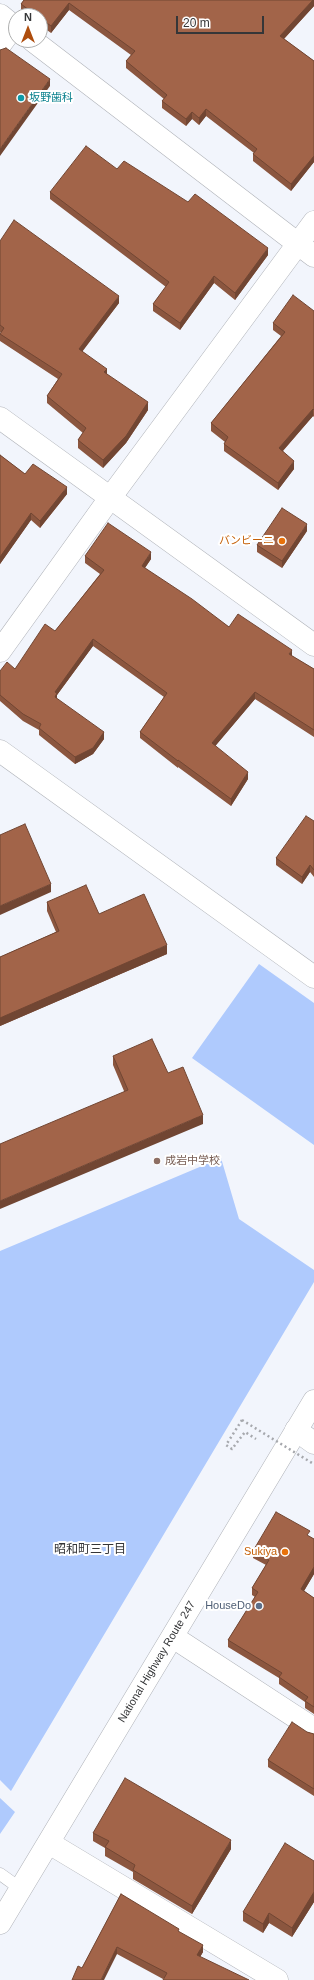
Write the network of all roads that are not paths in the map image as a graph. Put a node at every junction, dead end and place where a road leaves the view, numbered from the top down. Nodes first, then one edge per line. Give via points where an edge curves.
1 (8, 27) edge
2 (0, 45) edge
3 (42, 48) edge
4 (314, 222) edge
5 (306, 250) edge
6 (0, 418) edge
7 (110, 498) junction
8 (314, 645) edge
9 (0, 651) edge
10 (0, 750) edge
11 (314, 977) edge
12 (314, 1402) edge
13 (296, 1430) junction
14 (313, 1453) edge
15 (173, 1637) junction
16 (314, 1730) edge
17 (49, 1843) junction
18 (0, 1874) edge
19 (21, 1889) junction
20 (0, 1923) edge
21 (277, 1980) edge

1 - 2 main road
3 - 5 main road
4 - 5 main road
5 - 7 main road
6 - 7 main road
7 - 8 main road
7 - 9 main road
10 - 11 main road
12 - 13 main road, National Highway Route 247
13 - 14 main road
13 - 15 main road, National Highway Route 247
15 - 16 main road
15 - 17 main road, National Highway Route 247
17 - 19 main road, National Highway Route 247
17 - 21 main road
18 - 19 lane
19 - 20 main road, National Highway Route 247

